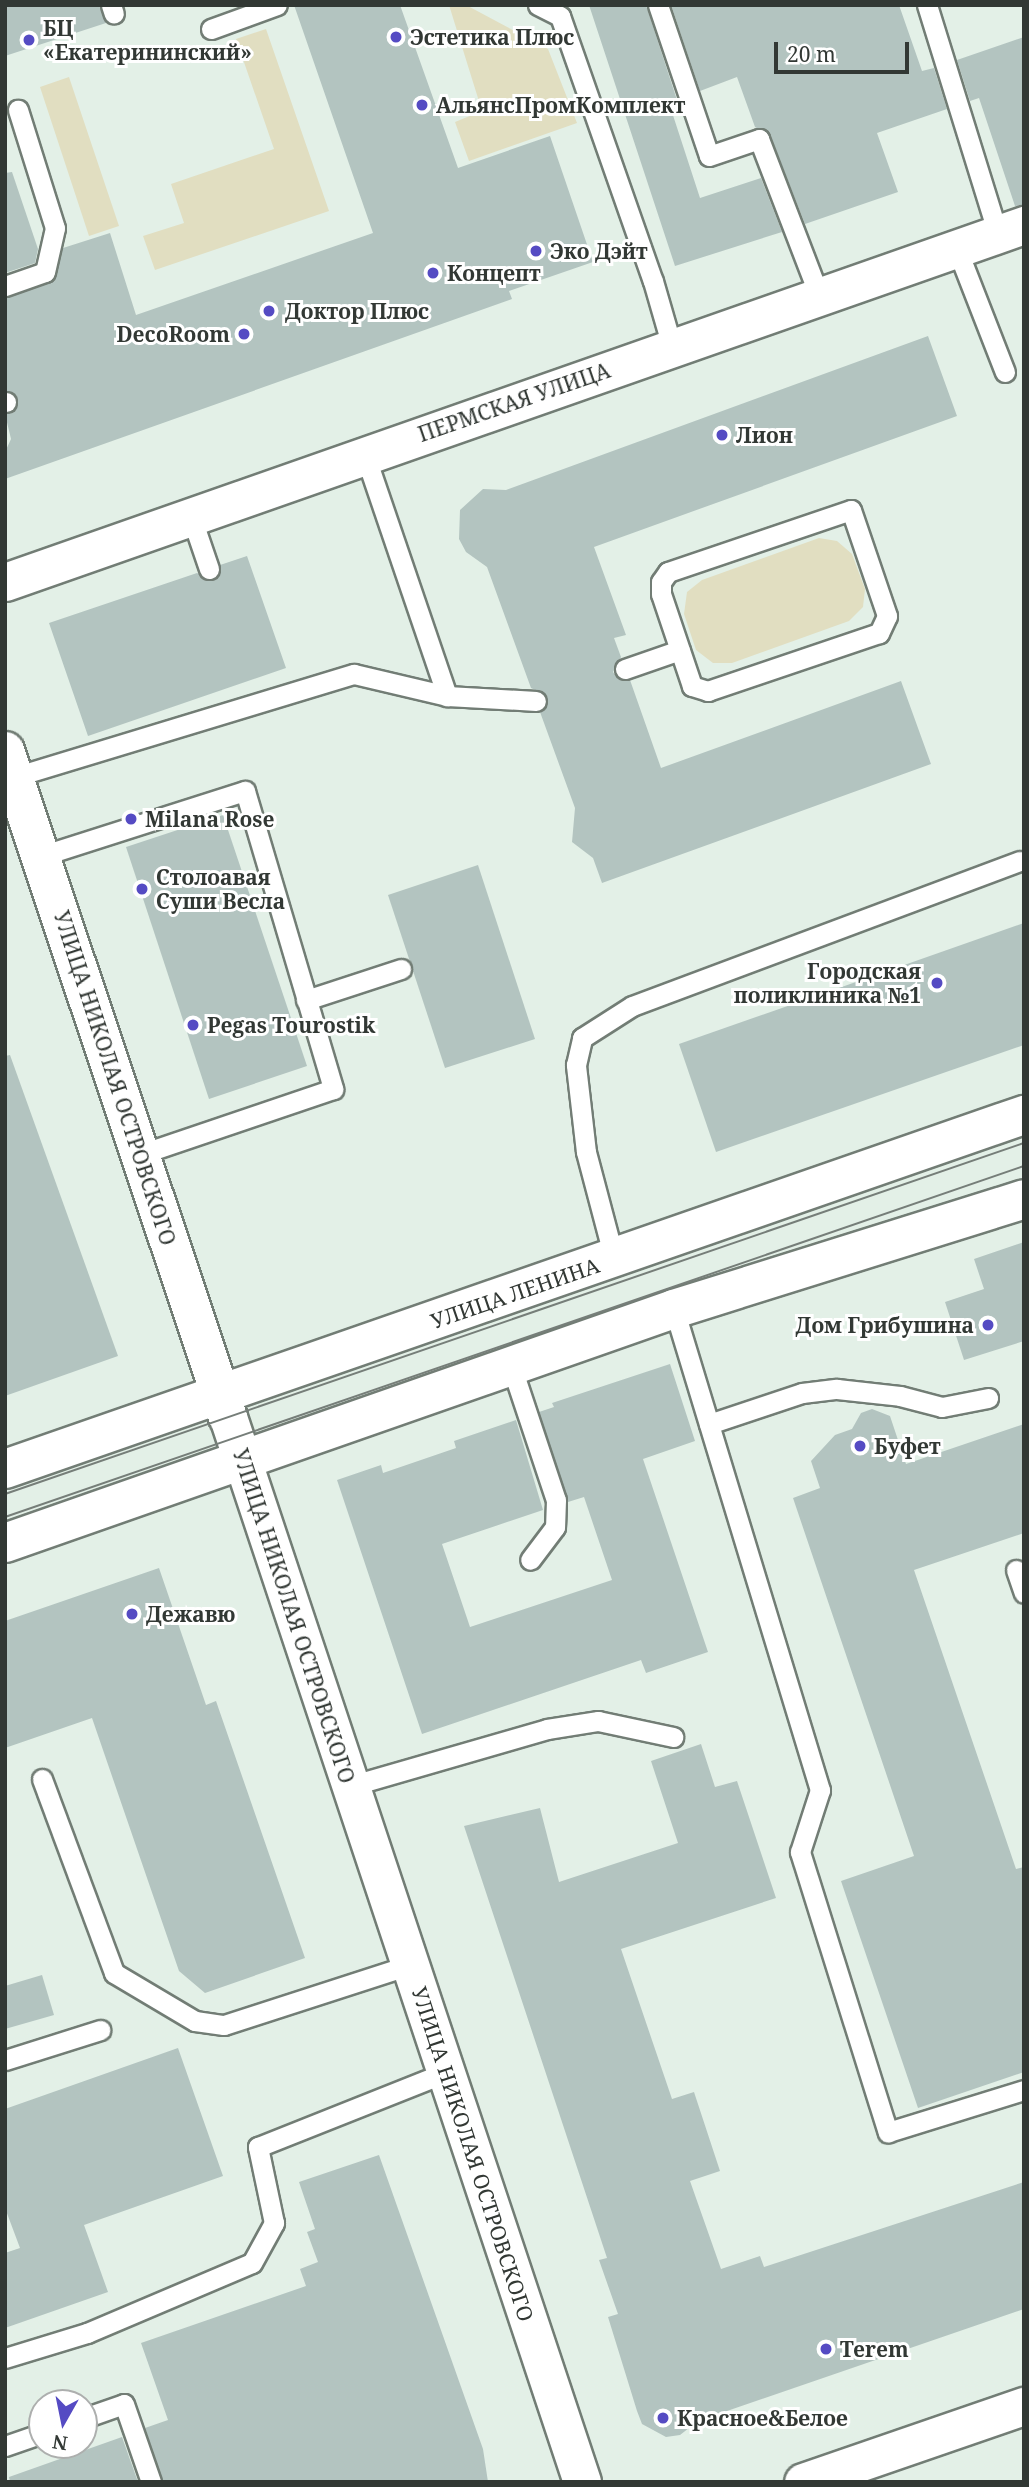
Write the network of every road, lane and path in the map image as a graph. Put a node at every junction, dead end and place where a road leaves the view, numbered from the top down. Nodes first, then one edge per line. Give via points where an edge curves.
1 (277, 5) edge
2 (538, 5) edge
3 (658, 5) edge
4 (927, 5) edge
5 (211, 29) dead end
6 (18, 110) dead end
7 (1011, 229) edge
8 (957, 249) junction
9 (5, 286) edge
10 (819, 295) junction
11 (671, 347) junction
12 (1006, 372) dead end
13 (365, 455) junction
14 (191, 516) junction
15 (209, 569) dead end
16 (5, 582) edge
17 (680, 650) junction
18 (625, 669) dead end
19 (447, 696) junction
20 (536, 701) dead end
21 (10, 764) edge
22 (41, 856) junction
23 (1020, 861) dead end
24 (401, 969) dead end
25 (306, 1000) junction
26 (1024, 1115) edge
27 (141, 1154) junction
28 (1024, 1199) edge
29 (614, 1258) junction
30 (674, 1309) junction
31 (511, 1365) junction
32 (988, 1398) dead end
33 (225, 1406) junction
34 (709, 1424) junction
35 (242, 1458) junction
36 (5, 1469) edge
37 (5, 1543) edge
38 (530, 1560) dead end
39 (1016, 1570) dead end
40 (1024, 1592) edge
41 (673, 1737) dead end
42 (42, 1779) dead end
43 (351, 1786) junction
44 (410, 1965) junction
45 (100, 2029) dead end
46 (5, 2060) edge
47 (446, 2072) junction
48 (1024, 2090) edge
49 (5, 2358) edge
50 (1024, 2406) edge
51 (98, 2413) edge
52 (28, 2438) edge
53 (5, 2446) edge
54 (150, 2482) edge
55 (582, 2482) edge
56 (803, 2482) edge

1 - 5 lane
2 - 11 lane via 560,16 653,281
3 - 10 lane via 709,156 759,139
4 - 7 lane
6 - 9 lane via 55,228 46,272
7 - 8 street, ПЕРМСКАЯ УЛИЦА
8 - 10 street, ПЕРМСКАЯ УЛИЦА
8 - 12 lane
10 - 11 street, ПЕРМСКАЯ УЛИЦА
11 - 13 street, ПЕРМСКАЯ УЛИЦА
13 - 14 street, ПЕРМСКАЯ УЛИЦА
13 - 19 lane
14 - 15 lane
14 - 16 street, ПЕРМСКАЯ УЛИЦА
17 - 17 lane via 692,686 708,691 879,633 887,616 851,510 668,572 661,582 661,594
17 - 18 lane
19 - 20 lane
19 - 21 lane via 372,677 339,677
21 - 22 main road, УЛИЦА НИКОЛАЯ ОСТРОВСКОГО
22 - 25 lane via 245,791
22 - 27 main road, УЛИЦА НИКОЛАЯ ОСТРОВСКОГО
23 - 29 lane via 632,1006 582,1038 576,1065 586,1152
24 - 25 lane
25 - 27 lane via 333,1089
26 - 29 main road, УЛИЦА ЛЕНИНА
27 - 33 main road, УЛИЦА НИКОЛАЯ ОСТРОВСКОГО
28 - 30 main road
29 - 33 main road, УЛИЦА ЛЕНИНА
30 - 31 main road
30 - 34 lane
31 - 35 main road
31 - 38 lane via 556,1500 555,1527
32 - 34 lane via 942,1407 900,1396 837,1389 802,1393
33 - 35 street, УЛИЦА НИКОЛАЯ ОСТРОВСКОГО
33 - 36 main road, УЛИЦА ЛЕНИНА
34 - 48 lane via 820,1790 800,1852 888,2132
35 - 37 main road
35 - 43 street, УЛИЦА НИКОЛАЯ ОСТРОВСКОГО
39 - 40 lane
41 - 43 lane via 598,1721 547,1729
42 - 44 lane via 114,1973 195,2021 223,2025
43 - 44 street, УЛИЦА НИКОЛАЯ ОСТРОВСКОГО
44 - 47 street, УЛИЦА НИКОЛАЯ ОСТРОВСКОГО
45 - 46 lane
47 - 49 lane via 258,2147 274,2223 252,2263 87,2333
47 - 55 street, УЛИЦА НИКОЛАЯ ОСТРОВСКОГО
50 - 56 street
51 - 54 lane via 124,2404
52 - 53 lane

